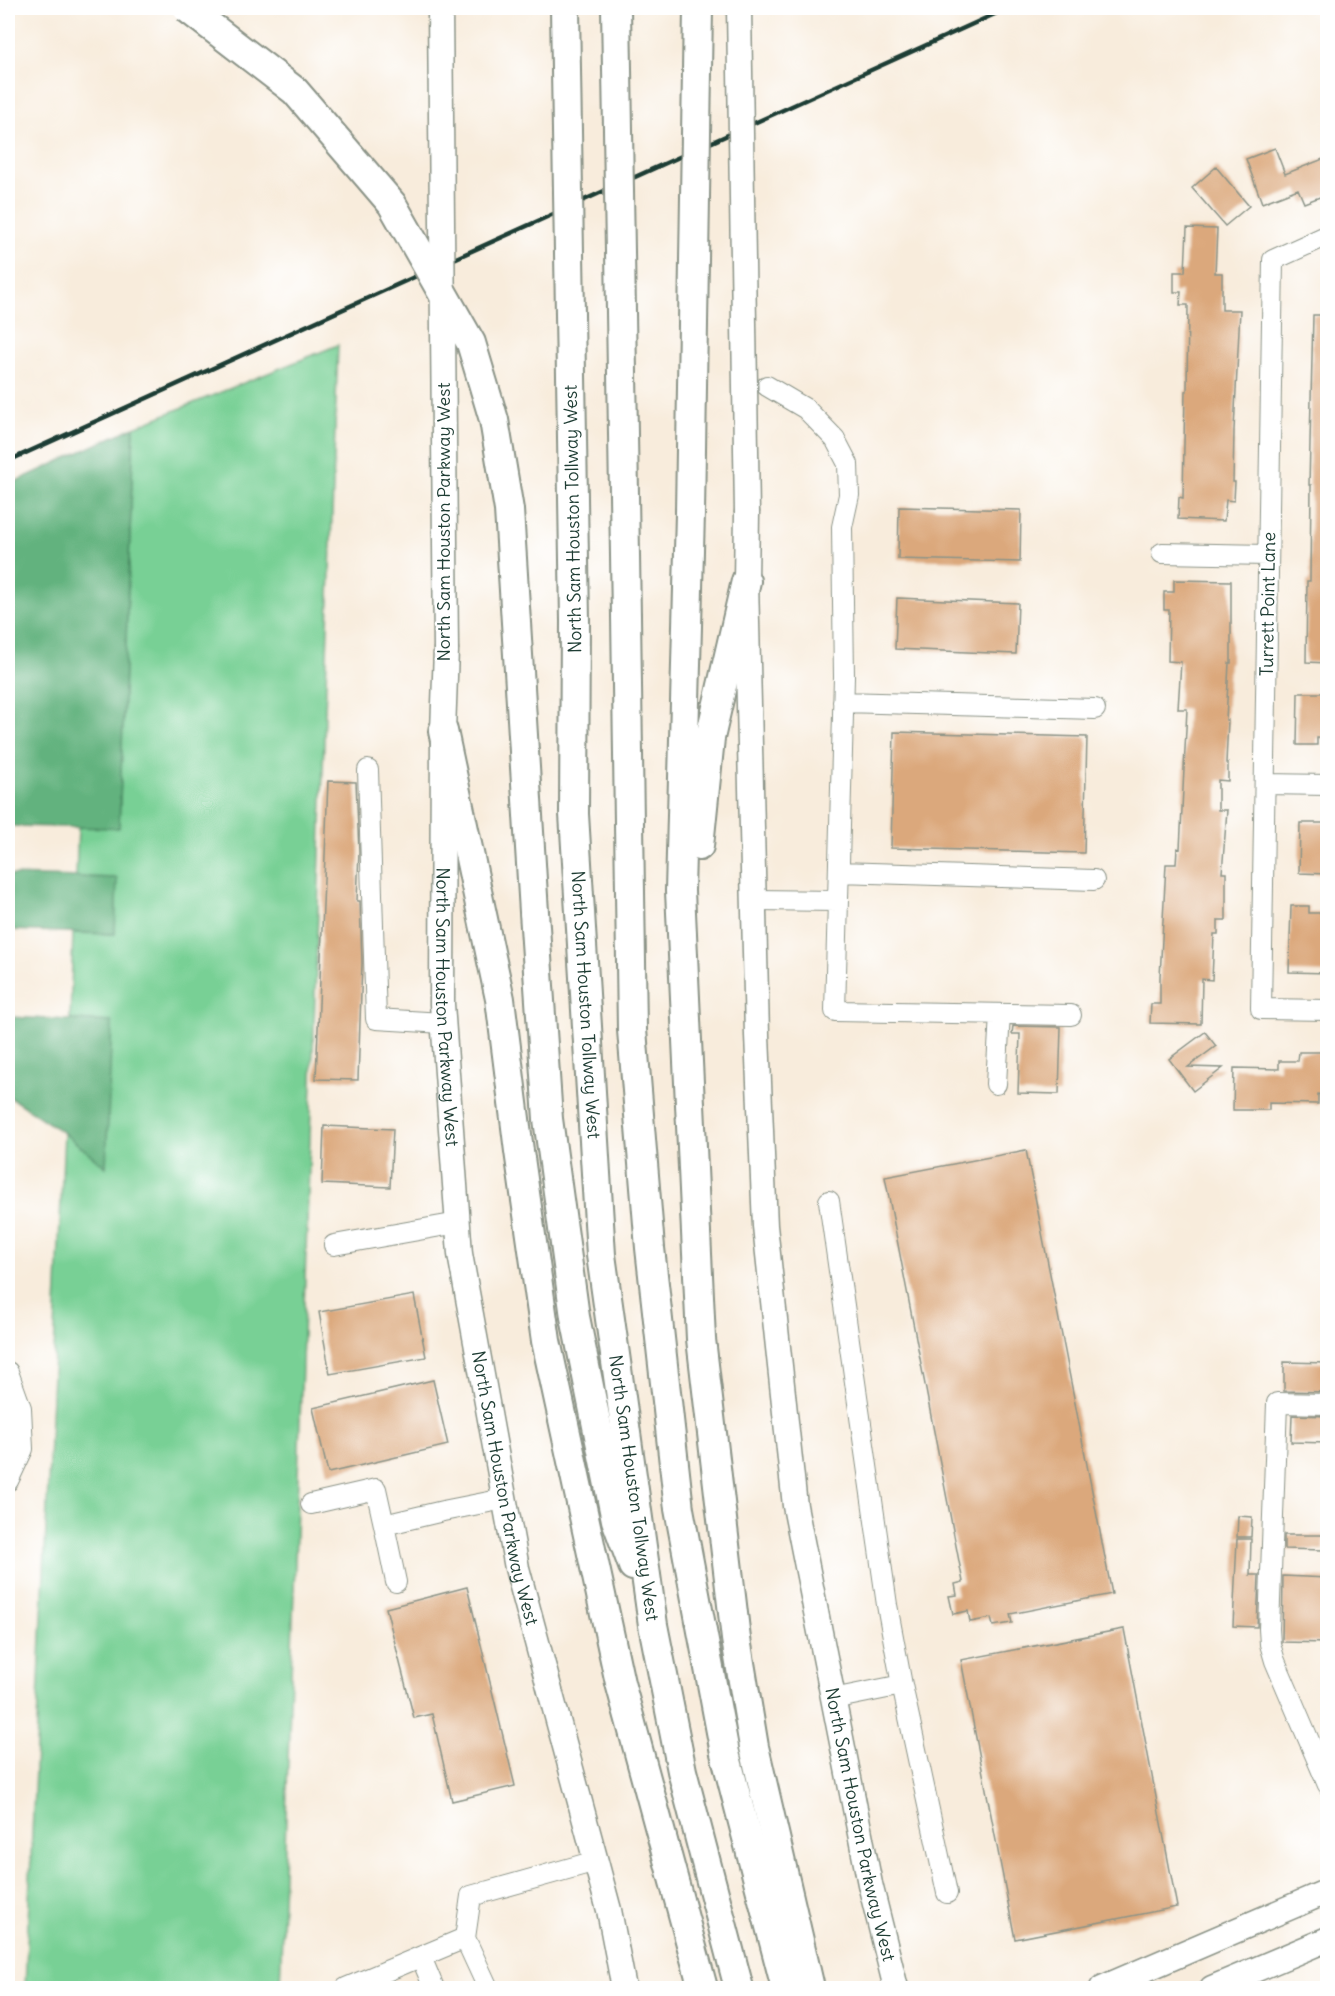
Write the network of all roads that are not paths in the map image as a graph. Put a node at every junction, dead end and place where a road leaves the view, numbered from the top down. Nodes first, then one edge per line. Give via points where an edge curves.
1 (188, 8) edge
2 (440, 8) edge
3 (566, 8) edge
4 (616, 8) edge
5 (698, 8) edge
6 (738, 8) edge
7 (1328, 235) edge
8 (767, 386) dead end
9 (1162, 553) dead end
10 (1268, 555) junction
11 (746, 581) junction
12 (843, 702) junction
13 (1095, 709) dead end
14 (443, 731) junction
15 (368, 770) dead end
16 (1264, 784) junction
17 (1328, 785) edge
18 (839, 872) junction
19 (1094, 880) dead end
20 (754, 900) junction
21 (838, 901) junction
22 (1328, 1010) edge
23 (1000, 1014) junction
24 (1071, 1015) dead end
25 (443, 1023) junction
26 (996, 1084) dead end
27 (829, 1202) dead end
28 (458, 1223) junction
29 (334, 1245) dead end
30 (8, 1372) edge
31 (1328, 1404) edge
32 (8, 1481) edge
33 (504, 1499) junction
34 (311, 1504) dead end
35 (721, 1513) junction
36 (384, 1526) junction
37 (396, 1582) dead end
38 (654, 1625) junction
39 (902, 1685) junction
40 (833, 1699) junction
41 (1328, 1785) edge
42 (596, 1861) junction
43 (1328, 1891) edge
44 (947, 1893) dead end
45 (465, 1938) junction
46 (1328, 1939) edge
47 (421, 1957) junction
48 (900, 1983) edge
49 (797, 1984) edge
50 (346, 1989) edge
51 (435, 1989) edge
52 (488, 1989) edge
53 (624, 1989) edge
54 (703, 1989) edge
55 (739, 1989) edge
56 (1102, 1989) edge
57 (1212, 1989) edge

1 - 38 highway, bridge via 295,91 392,204 471,342 494,420 510,510 548,1119 575,1317 616,1520
2 - 14 main road, North Sam Houston Parkway West, bridge via 446,650
3 - 38 highway, North Sam Houston Tollway West, bridge via 574,814 601,1255
4 - 49 highway, bridge via 632,1030 650,1248 679,1509 725,1753
5 - 35 highway, bridge via 680,891 700,1339
6 - 11 main road, North Sam Houston Parkway West, bridge
7 - 10 street, Turrett Point Lane via 1273,260
8 - 12 street via 806,409 836,439 848,464 849,495 842,527
9 - 10 street
10 - 16 street, Turrett Point Lane
11 - 20 main road, North Sam Houston Parkway West
11 - 35 highway via 710,738 694,890
12 - 13 street
12 - 18 street
14 - 25 main road, North Sam Houston Parkway West
14 - 54 highway via 500,999 546,1341 620,1683
15 - 25 street via 376,1018
16 - 17 street
16 - 22 street, Turrett Point Lane via 1261,1009
18 - 19 street
18 - 21 street
20 - 21 street
20 - 40 main road, North Sam Houston Parkway West via 766,1237 795,1506
21 - 23 street via 835,1011
23 - 24 street
23 - 26 street
25 - 28 main road, North Sam Houston Parkway West
27 - 39 street via 885,1593
28 - 29 street
28 - 33 main road, North Sam Houston Parkway West via 460,1254
30 - 32 street via 21,1408 23,1449
31 - 41 street via 1277,1403 1269,1629 1275,1661
33 - 36 street
33 - 42 main road, North Sam Houston Parkway West via 517,1568
34 - 36 street via 376,1489
35 - 49 highway via 736,1640
36 - 37 street
38 - 55 highway, North Sam Houston Tollway West via 682,1771
39 - 40 street
39 - 44 street
40 - 48 main road, North Sam Houston Parkway West via 870,1884
42 - 45 street via 471,1896
42 - 53 main road, North Sam Houston Parkway West
43 - 56 main road
45 - 47 street
45 - 52 street
46 - 57 main road
47 - 50 street
47 - 51 street

